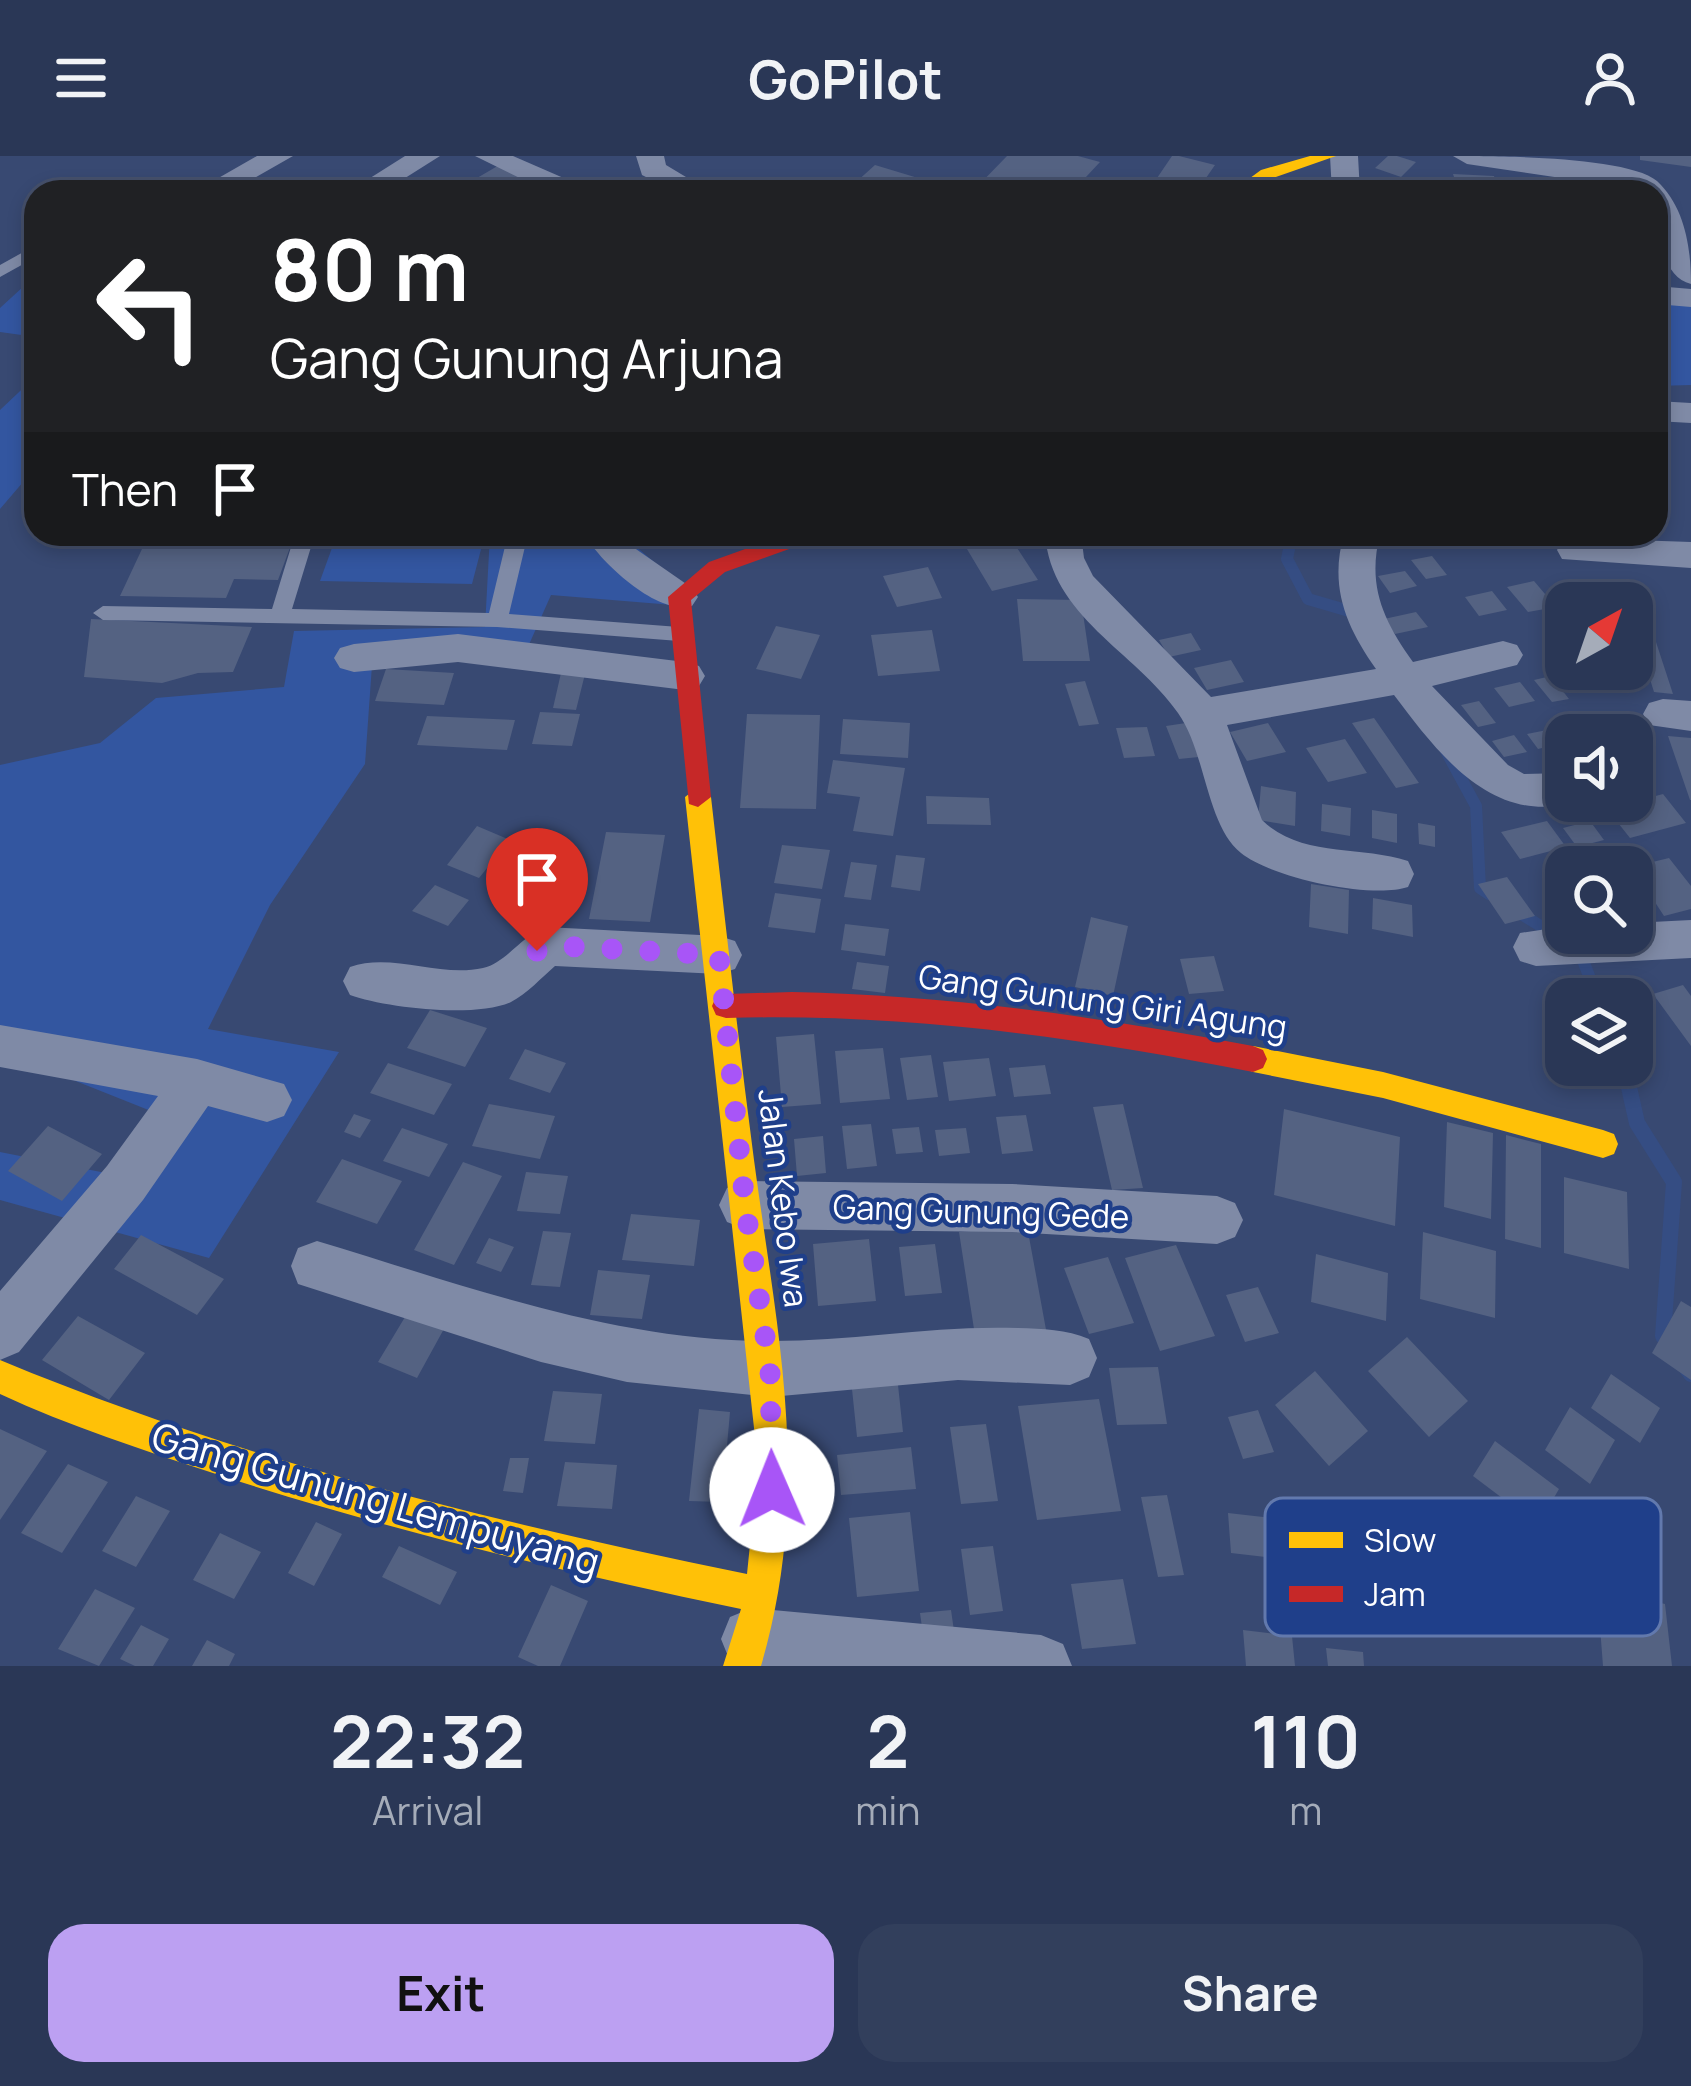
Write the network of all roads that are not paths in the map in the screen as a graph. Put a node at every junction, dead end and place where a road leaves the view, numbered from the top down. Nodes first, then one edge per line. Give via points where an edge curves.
1 (279, 156) edge
2 (426, 156) edge
3 (489, 156) edge
4 (650, 156) edge
5 (1328, 156) edge
6 (1467, 156) edge
7 (1264, 165) edge
8 (530, 175) edge
9 (232, 180) edge
10 (383, 180) edge
11 (674, 180) edge
12 (1631, 180) edge
13 (1668, 218) edge
14 (1691, 275) edge
15 (301, 546) edge
16 (515, 546) edge
17 (612, 546) edge
18 (775, 546) edge
19 (1063, 546) edge
20 (1359, 546) edge
21 (1575, 550) dead end
22 (1691, 555) edge
23 (103, 613) dead end
24 (679, 615) junction
25 (280, 616) junction
26 (497, 620) junction
27 (1503, 655) dead end
28 (354, 658) dead end
29 (685, 676) junction
30 (1403, 679) junction
31 (1202, 714) junction
32 (1545, 792) edge
33 (1392, 874) dead end
34 (1691, 939) edge
35 (1536, 946) dead end
36 (719, 955) junction
37 (366, 981) dead end
38 (726, 1006) junction
39 (0, 1046) edge
40 (197, 1081) junction
41 (267, 1100) dead end
42 (1603, 1144) dead end
43 (745, 1204) junction
44 (1217, 1220) dead end
45 (317, 1266) dead end
46 (0, 1333) edge
47 (1070, 1358) dead end
48 (770, 1369) junction
49 (0, 1377) edge
50 (751, 1633) edge
51 (1041, 1666) edge

1 - 9 street
2 - 10 street
3 - 8 street
4 - 11 street via 652,169
5 - 7 street
6 - 12 street
13 - 14 street
15 - 25 lane
16 - 26 lane
17 - 24 street
18 - 24 street via 716,567
19 - 31 street via 1093,604 1160,663
20 - 30 street via 1353,564 1361,610
21 - 22 street
23 - 25 lane
24 - 26 lane
24 - 29 street, Jalan Kebo Iwa
25 - 26 lane
27 - 30 street
28 - 29 street via 458,649
29 - 36 street, Jalan Kebo Iwa
30 - 31 street
30 - 32 street via 1497,781
31 - 33 street via 1255,844
34 - 35 street
36 - 37 street via 546,946 500,986
36 - 38 street, Jalan Kebo Iwa
38 - 42 street, Gang Gunung Giri Agung via 897,1007 1125,1034 1277,1060
38 - 43 street, Jalan Kebo Iwa
39 - 40 street
40 - 41 street
40 - 46 street via 125,1183
43 - 44 street, Gang Gunung Gede
43 - 48 street, Jalan Kebo Iwa
45 - 48 street via 627,1355
47 - 48 street via 958,1353
48 - 50 street, Jalan Kebo Iwa via 772,1520
49 - 50 street, Gang Gunung Lempuyang via 290,1482 519,1546
50 - 51 street

